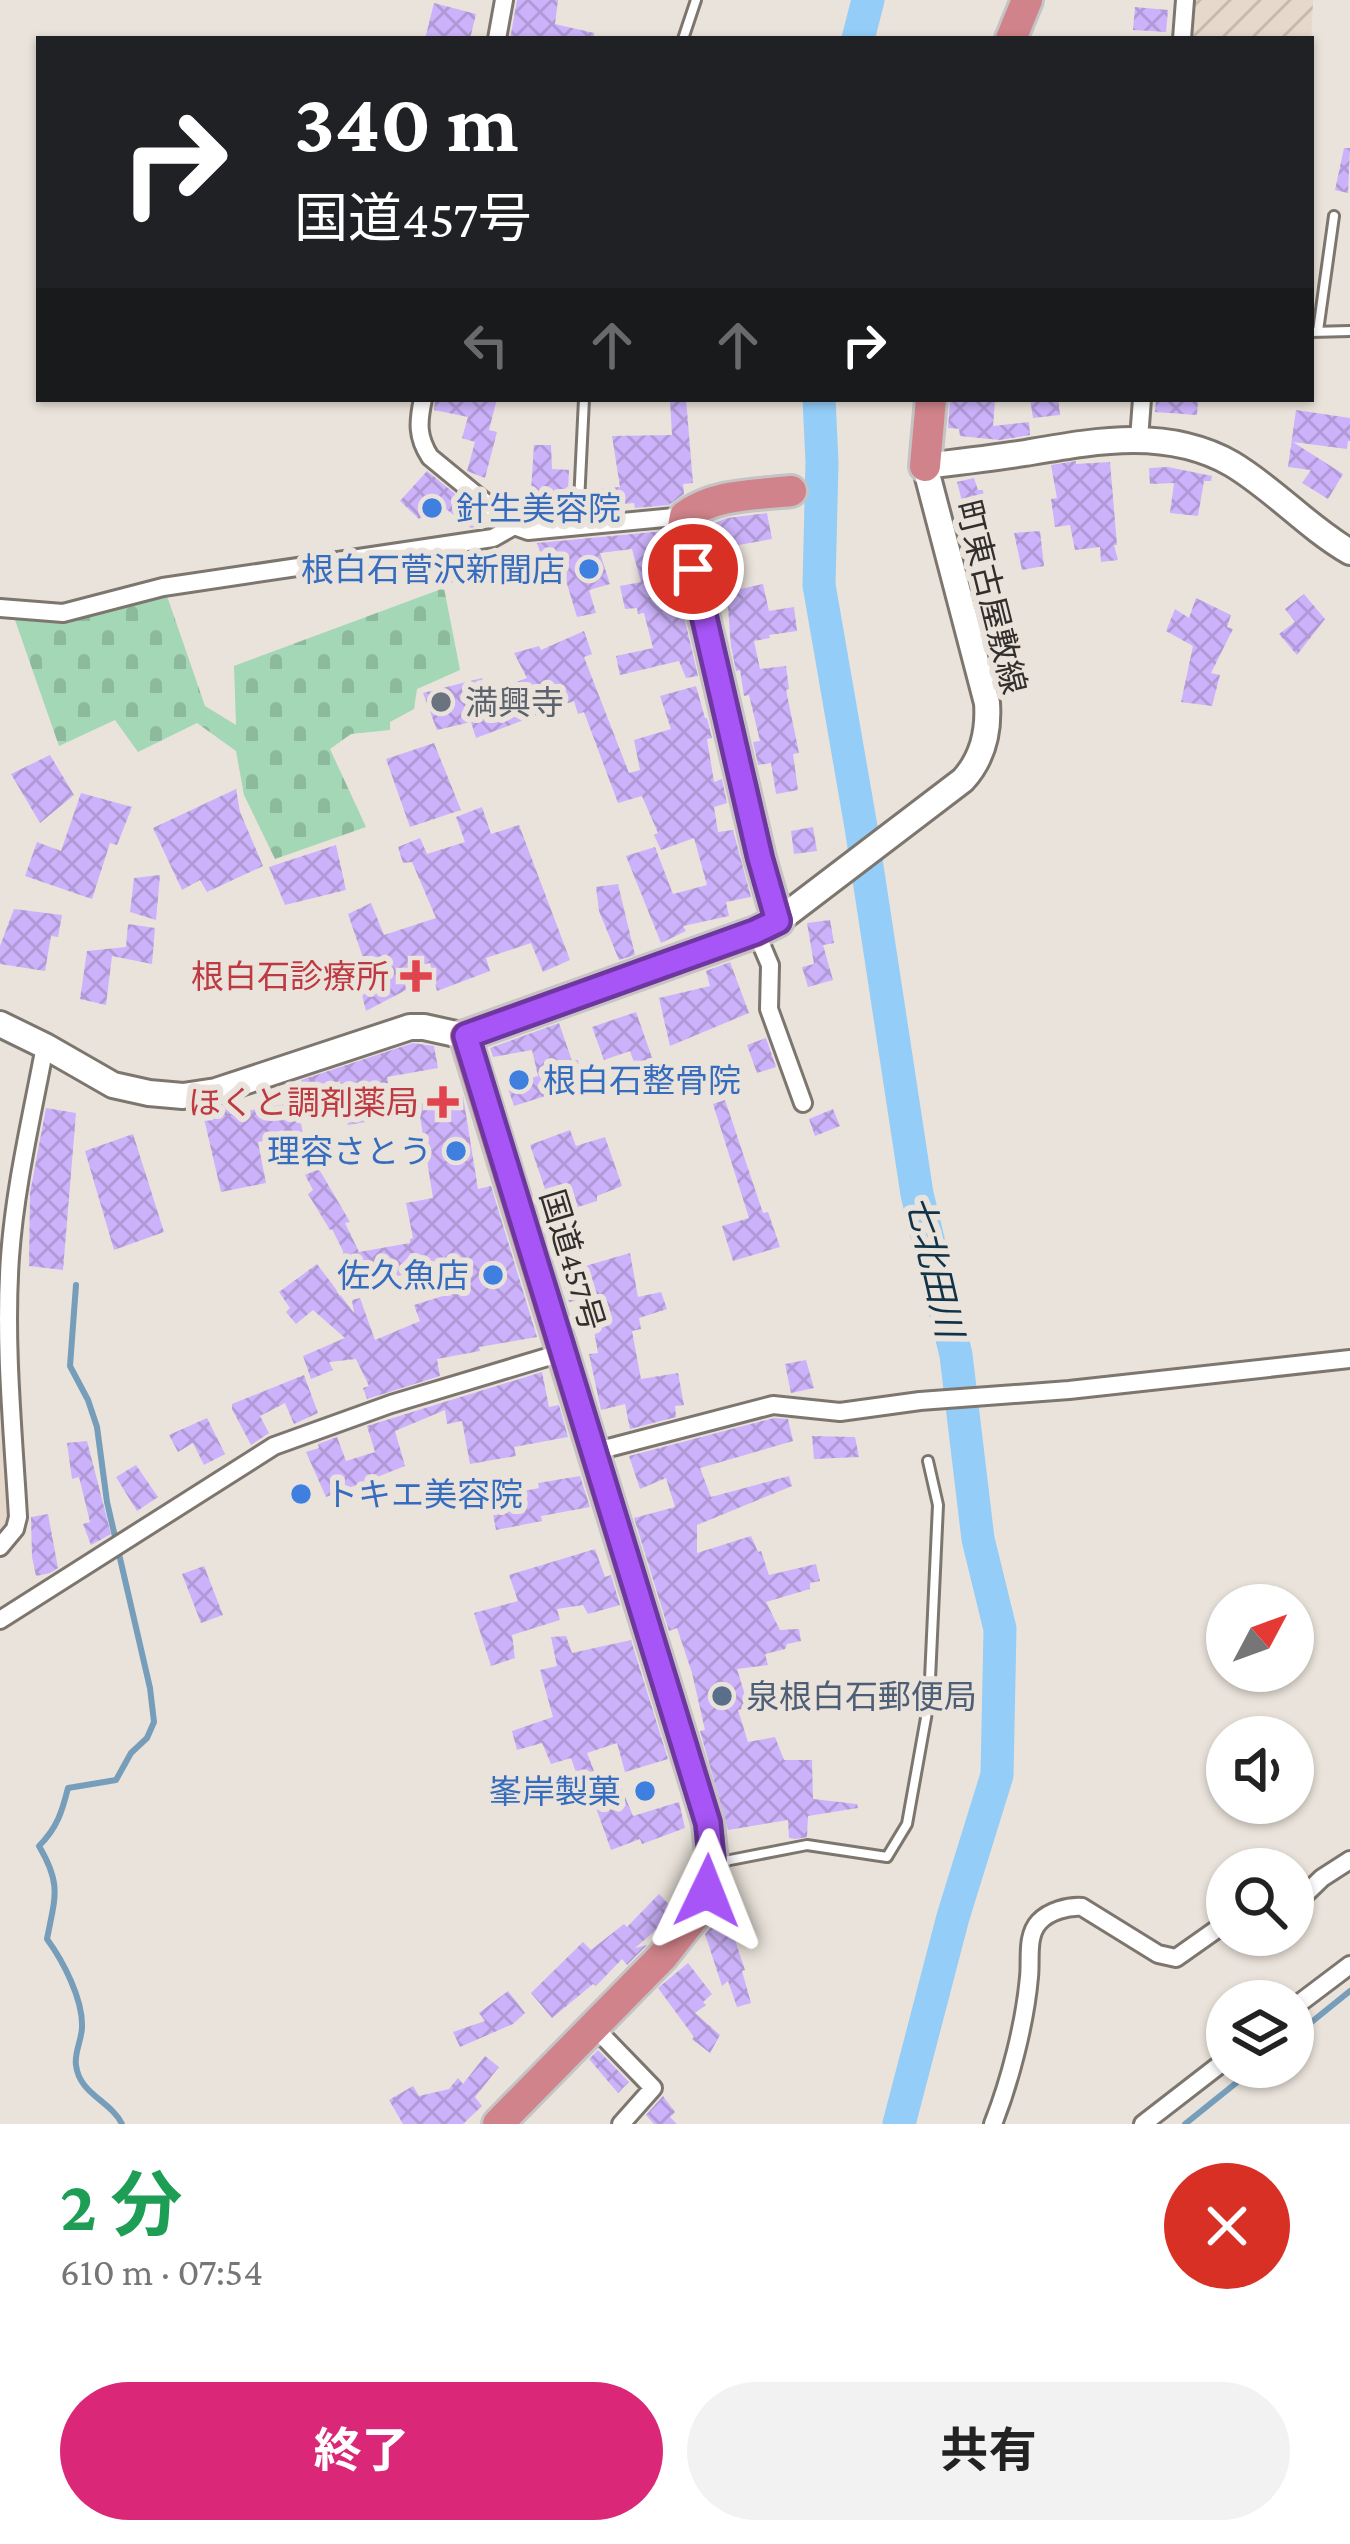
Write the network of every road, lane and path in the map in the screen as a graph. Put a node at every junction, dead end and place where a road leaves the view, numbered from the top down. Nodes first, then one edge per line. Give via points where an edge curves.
1 (504, 0) edge
2 (696, 0) edge
3 (1027, 0) edge
4 (1185, 0) edge
5 (497, 36) edge
6 (684, 36) edge
7 (1011, 36) edge
8 (1182, 36) edge
9 (1334, 216) dead end
10 (1350, 331) edge
11 (1314, 332) edge
12 (423, 402) edge
13 (584, 402) edge
14 (931, 402) edge
15 (1142, 402) edge
16 (1139, 439) junction
17 (925, 466) junction
18 (790, 490) dead end
19 (685, 516) junction
20 (514, 526) junction
21 (578, 526) junction
22 (1350, 552) edge
23 (0, 608) edge
24 (766, 927) junction
25 (0, 1024) edge
26 (466, 1036) junction
27 (45, 1046) junction
28 (803, 1103) dead end
29 (563, 1352) junction
30 (1350, 1359) edge
31 (593, 1452) junction
32 (928, 1461) dead end
33 (0, 1547) edge
34 (0, 1620) edge
35 (1350, 1860) edge
36 (712, 1863) junction
37 (1314, 1886) edge
38 (1206, 1937) edge
39 (1350, 1965) edge
40 (1314, 1992) edge
41 (593, 2026) junction
42 (1206, 2075) edge
43 (498, 2124) edge
44 (620, 2124) edge
45 (994, 2124) edge
46 (1143, 2124) edge

1 - 5 street
2 - 6 lane
3 - 7 highway
4 - 8 street
9 - 11 lane
10 - 11 lane
12 - 20 street via 418,430 430,457
13 - 21 lane
14 - 17 highway
15 - 16 street
16 - 17 street
16 - 22 street via 1216,456
17 - 24 street, 町東古屋敷線 via 987,703 986,737 973,769 940,800
18 - 19 highway via 718,500
19 - 21 street
19 - 24 highway via 755,836
20 - 21 street
20 - 23 street via 493,538 163,587 63,613
24 - 26 highway
24 - 28 street via 769,1009
25 - 27 street
26 - 27 street via 410,1027 183,1096 113,1085
26 - 29 highway, 国道457号
27 - 33 street via 10,1257 18,1517
29 - 31 highway, 国道457号
29 - 34 street via 274,1446
30 - 31 street via 840,1412 773,1405
31 - 36 highway, 国道457号 via 708,1823
32 - 36 lane via 938,1504 929,1701 907,1824 887,1857 807,1845
35 - 37 street
36 - 41 highway, 国道457号 via 696,1914
38 - 45 street via 1166,1958 1082,1907 1046,1917 1035,1927 1024,2013
39 - 40 street
41 - 43 highway, 国道457号
41 - 44 street via 653,2088
42 - 46 street

